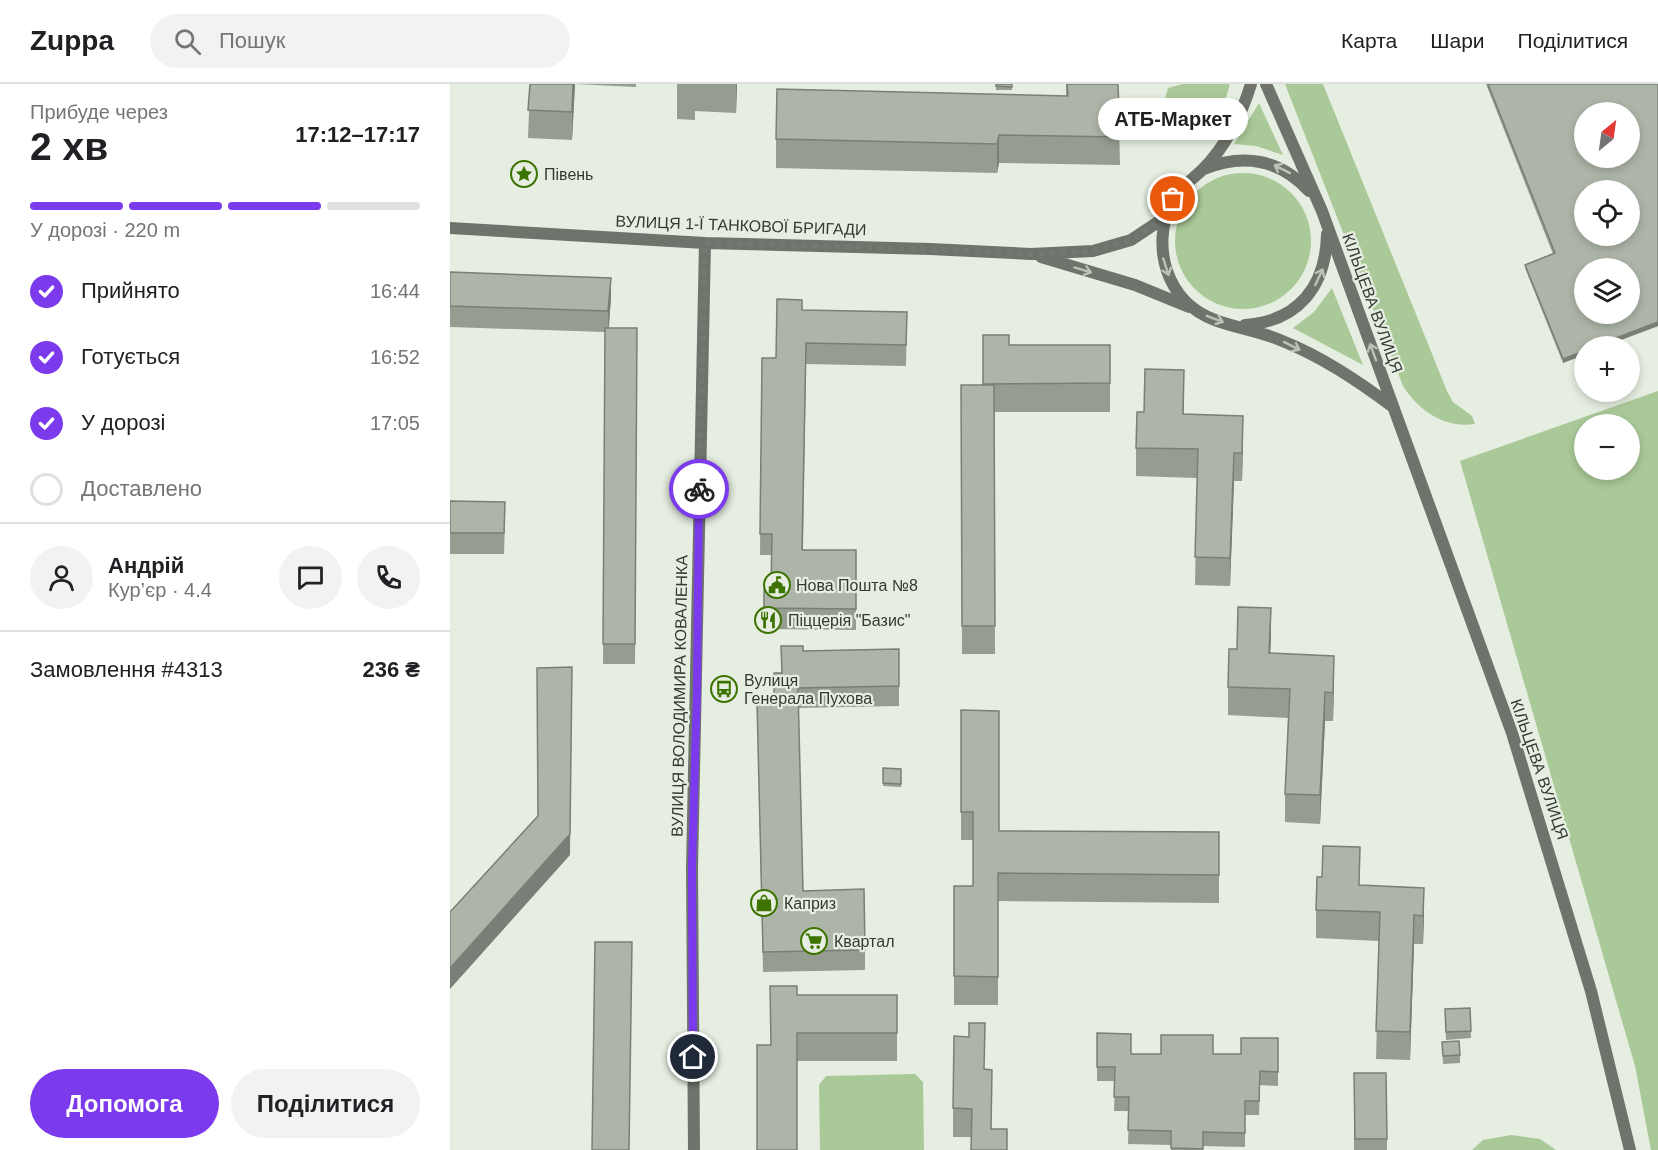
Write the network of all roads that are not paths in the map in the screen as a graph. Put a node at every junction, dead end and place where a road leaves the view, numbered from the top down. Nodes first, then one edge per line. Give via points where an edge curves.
1 (1251, 84) edge
2 (1266, 84) edge
3 (1202, 170) junction
4 (1322, 211) junction
5 (1164, 218) junction
6 (450, 228) edge
7 (705, 243) junction
8 (1031, 254) junction
9 (1194, 308) junction
10 (1238, 325) junction
11 (1393, 407) junction
12 (694, 1150) edge
13 (1630, 1150) edge

1 - 3 main road, КІЛЬЦЕВА ВУЛИЦЯ via 1237,121
2 - 4 main road, КІЛЬЦЕВА ВУЛИЦЯ
4 -> 3 main road, КІЛЬЦЕВА ВУЛИЦЯ via 1298,178 1262,160 1221,162
3 - 5 main road, КІЛЬЦЕВА ВУЛИЦЯ via 1173,199
10 -> 4 main road, КІЛЬЦЕВА ВУЛИЦЯ via 1262,324 1285,315 1309,294 1326,258 1328,234
11 -> 4 main road, КІЛЬЦЕВА ВУЛИЦЯ
5 - 8 main road, ВУЛИЦЯ 1-Ї ТАНКОВОЇ БРИГАДИ via 1131,240 1093,251
5 -> 9 main road, КІЛЬЦЕВА ВУЛИЦЯ via 1161,243 1165,268 1176,290
6 - 7 main road, ВУЛИЦЯ 1-Ї ТАНКОВОЇ БРИГАДИ
7 - 8 main road, ВУЛИЦЯ 1-Ї ТАНКОВОЇ БРИГАДИ
7 - 12 main road, ВУЛИЦЯ ВОЛОДИМИРА КОВАЛЕНКА via 692,868
8 -> 9 main road, ВУЛИЦЯ 1-Ї ТАНКОВОЇ БРИГАДИ via 1135,285
9 -> 10 main road, КІЛЬЦЕВА ВУЛИЦЯ via 1215,320
10 -> 11 main road, КІЛЬЦЕВА ВУЛИЦЯ via 1316,358
11 - 13 main road, КІЛЬЦЕВА ВУЛИЦЯ via 1512,733 1551,852 1591,991

